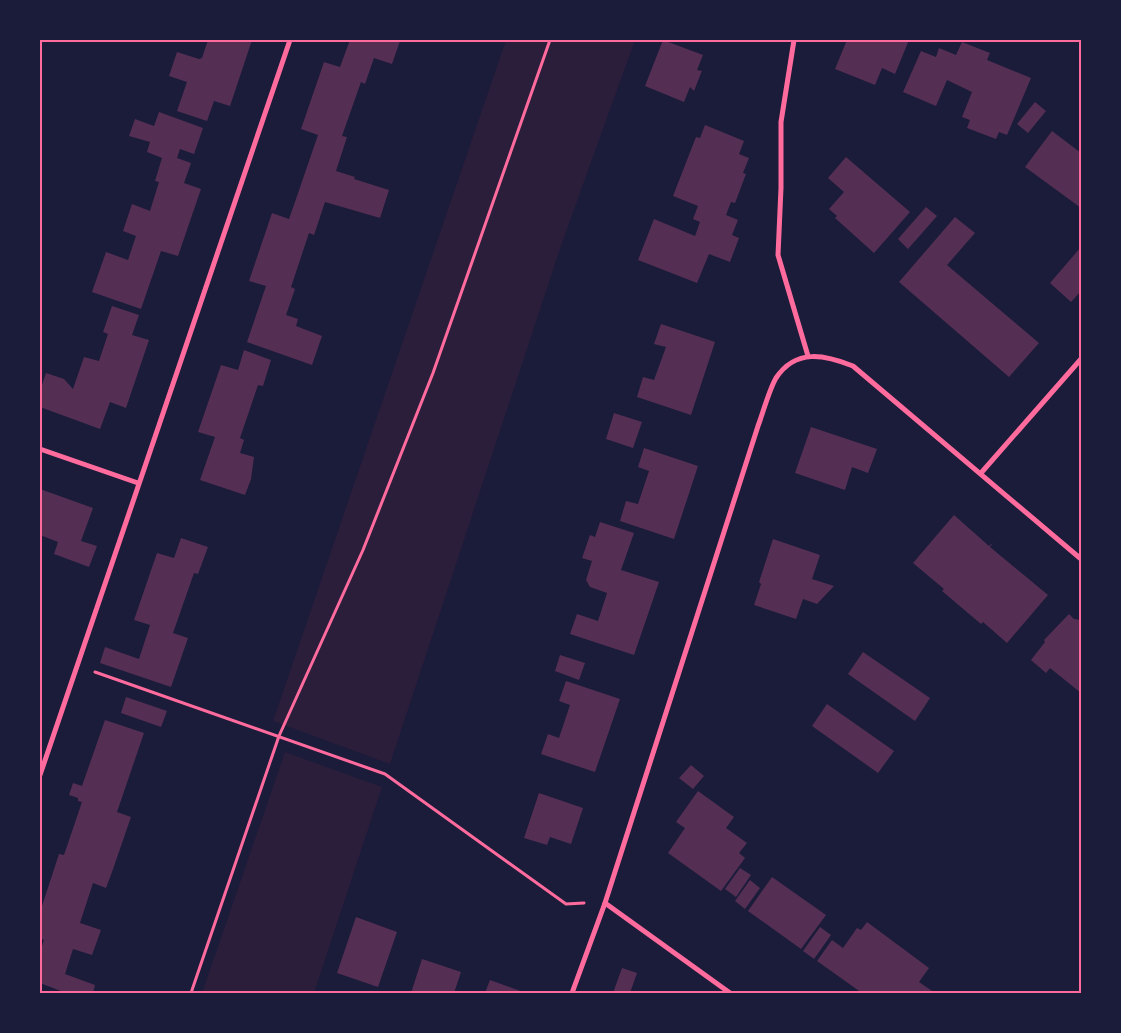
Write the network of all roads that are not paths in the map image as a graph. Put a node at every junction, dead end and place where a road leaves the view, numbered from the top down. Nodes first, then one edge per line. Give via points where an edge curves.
1 (290, 40) edge
2 (794, 40) edge
3 (808, 356) junction
4 (1081, 359) edge
5 (40, 449) edge
6 (981, 474) junction
7 (138, 484) junction
8 (1081, 559) edge
9 (40, 775) edge
10 (605, 903) junction
11 (572, 993) edge
12 (730, 993) edge

1 - 7 street
2 - 3 street via 781,122 778,254
3 - 6 street via 830,357 853,366
3 - 10 street via 790,365 776,379 758,426
4 - 6 street
5 - 7 street
6 - 8 street
7 - 9 street
10 - 11 street
10 - 12 street

